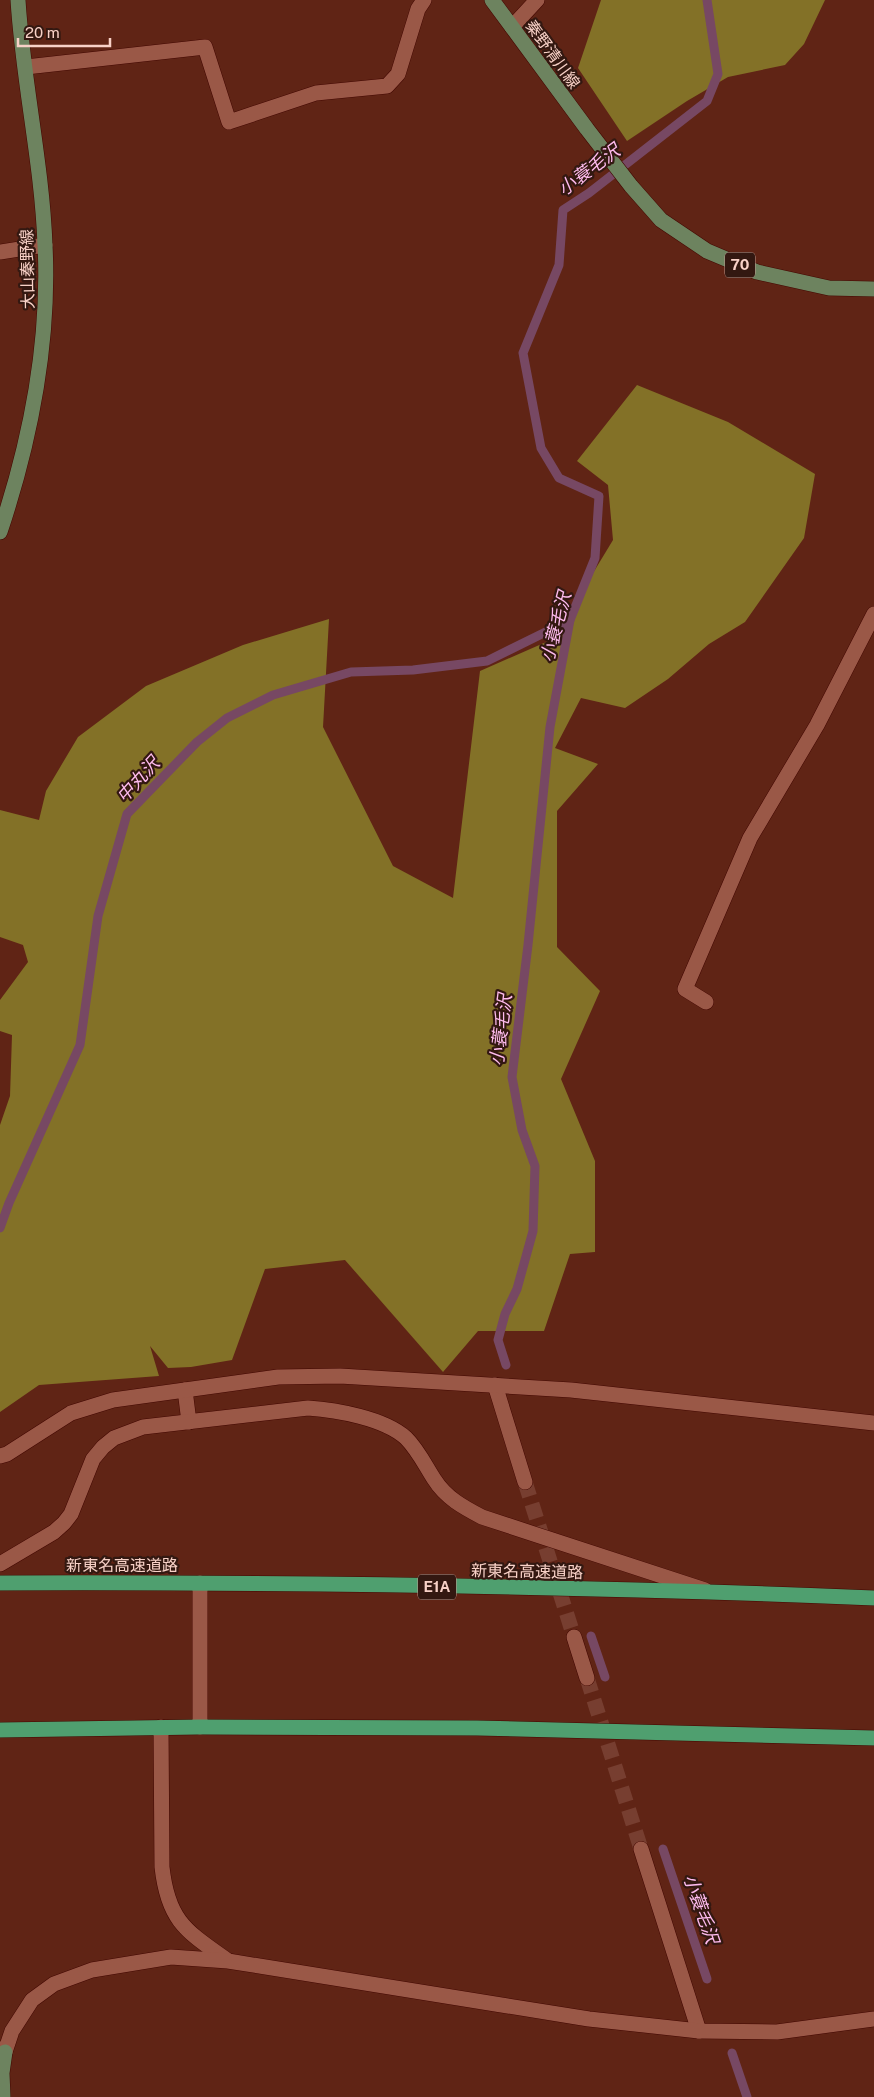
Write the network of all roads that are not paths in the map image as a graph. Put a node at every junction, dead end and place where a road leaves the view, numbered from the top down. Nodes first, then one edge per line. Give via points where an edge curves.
1 (18, 0) edge
2 (424, 0) edge
3 (492, 0) edge
4 (537, 0) edge
5 (512, 28) junction
6 (26, 67) junction
7 (46, 245) junction
8 (0, 252) edge
9 (874, 290) edge
10 (0, 532) edge
11 (874, 614) edge
12 (706, 1002) dead end
13 (494, 1385) junction
14 (184, 1390) junction
15 (189, 1422) junction
16 (874, 1423) edge
17 (0, 1456) edge
18 (525, 1482) tunnel mouth
19 (0, 1564) edge
20 (200, 1582) junction
21 (0, 1583) edge
22 (709, 1592) junction
23 (874, 1598) edge
24 (574, 1637) tunnel mouth
25 (587, 1678) tunnel mouth
26 (200, 1727) junction
27 (161, 1728) junction
28 (0, 1730) edge
29 (874, 1738) edge
30 (641, 1849) tunnel mouth
31 (228, 1961) junction
32 (874, 2019) edge
33 (699, 2031) junction
34 (2, 2050) edge
35 (3, 2097) edge

1 - 6 main road, 大山秦野線
2 - 6 street via 418,9 398,74 387,86 316,94 229,122 205,48
3 - 5 main road, 秦野清川線 / 70
4 - 5 street
5 - 9 main road, 秦野清川線 / 70 via 631,186 661,220 707,251 766,274 829,288
6 - 7 main road, 大山秦野線
7 - 8 street
7 - 10 main road, 大山秦野線 via 46,308 40,367 30,427
11 - 12 street via 818,725 750,838 685,989
13 - 14 street via 322,1376 278,1377
13 - 16 street via 570,1390
13 - 18 street
14 - 15 street
14 - 17 street via 113,1400 71,1413
15 - 19 street via 143,1428 114,1438 93,1459 71,1514 64,1523
15 - 22 street via 308,1408 330,1410 381,1424 405,1437 444,1492 468,1510
20 - 21 highway, 新東名高速道路 / E1A
20 - 22 highway, 新東名高速道路 / E1A
20 - 26 street
22 - 23 highway, 新東名高速道路 / E1A
24 - 25 street
26 - 27 highway
26 - 29 highway via 477,1728
27 - 28 highway
27 - 31 street via 165,1889 180,1923
30 - 33 street
31 - 33 street via 589,2019
31 - 34 street via 172,1957 92,1970 54,1984 32,2000
32 - 33 street via 777,2032
34 - 35 main road

